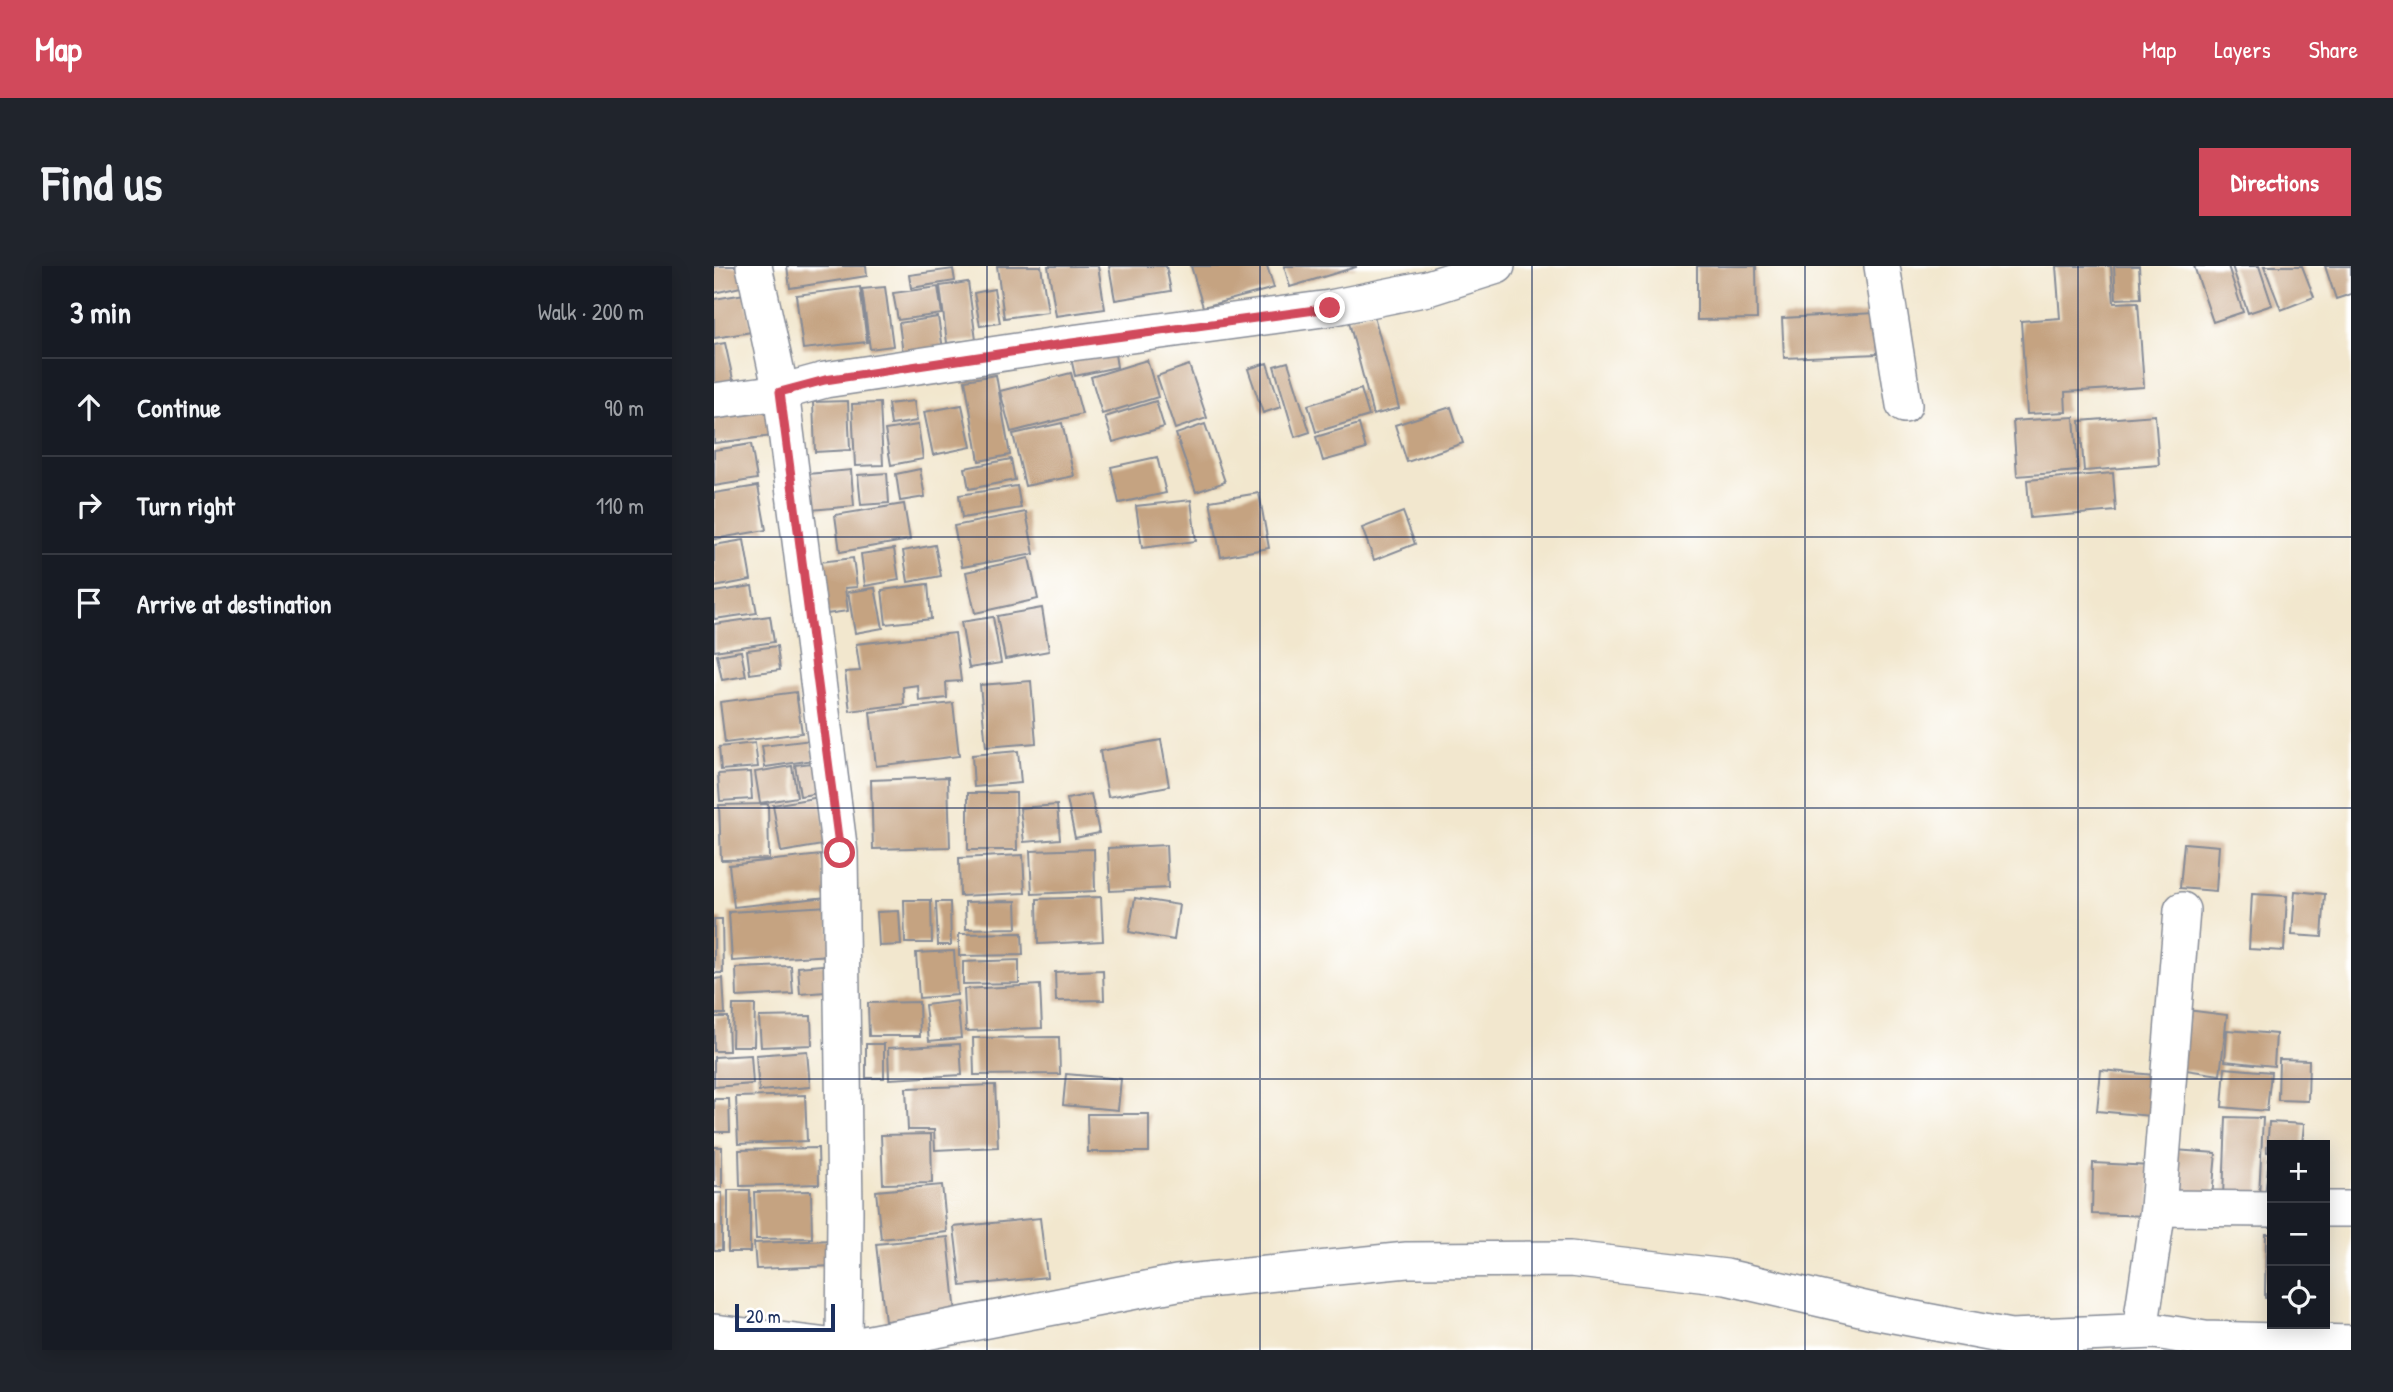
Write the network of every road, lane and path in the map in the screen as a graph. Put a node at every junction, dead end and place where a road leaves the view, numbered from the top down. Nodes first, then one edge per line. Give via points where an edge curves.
1 (754, 266) edge
2 (1497, 266) edge
3 (1882, 266) edge
4 (780, 392) junction
5 (714, 401) edge
6 (1904, 405) dead end
7 (2182, 910) dead end
8 (2158, 1208) junction
9 (2267, 1209) edge
10 (2330, 1209) edge
11 (2351, 1209) edge
12 (2140, 1331) junction
13 (714, 1332) edge
14 (1913, 1334) edge
15 (2351, 1343) edge
16 (2205, 1345) edge
17 (844, 1349) edge

1 - 4 street
2 - 4 street via 1428,288 1330,308 825,380
3 - 6 street
4 - 5 street
4 - 17 street via 840,853
7 - 8 street
8 - 9 street
8 - 12 street
10 - 11 street
12 - 14 street
12 - 16 street
13 - 17 street
14 - 17 street via 1727,1277 1570,1259 1407,1259 1177,1283
15 - 16 street

